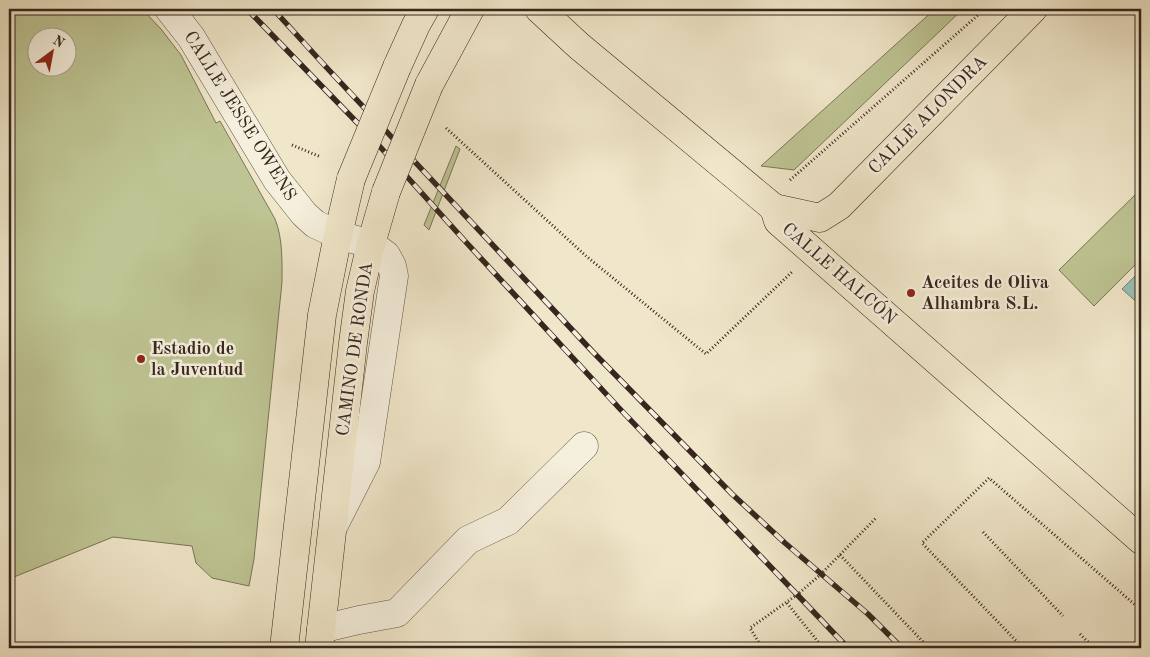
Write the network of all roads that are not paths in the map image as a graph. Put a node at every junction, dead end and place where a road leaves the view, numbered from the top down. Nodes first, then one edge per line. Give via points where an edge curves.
1 (169, 9) edge
2 (425, 9) edge
3 (470, 9) edge
4 (539, 9) edge
5 (1033, 9) edge
6 (774, 208) junction
7 (820, 218) junction
8 (338, 235) junction
9 (371, 244) junction
10 (821, 258) junction
11 (584, 446) dead end
12 (1141, 540) edge
13 (320, 638) edge
14 (280, 646) edge

1 - 8 street, CALLE JESSE OWENS via 191,37 277,180 315,224
2 - 8 main road, CAMINO DE RONDA, bridge via 397,67 351,179
3 - 9 main road, CAMINO DE RONDA, bridge via 429,85 386,192
4 - 6 main road, CALLE HALCÓN
5 - 7 main road, CALLE ALONDRA via 839,206
6 - 7 main road
6 - 10 main road, CALLE HALCÓN via 778,221
7 - 10 main road
8 - 9 street, CALLE JESSE OWENS
8 - 14 main road, CAMINO DE RONDA via 322,315
9 - 13 main road, CAMINO DE RONDA via 353,343
10 - 12 main road, CALLE HALCÓN
11 - 13 street via 508,521 468,540 397,614 359,620
13 - 14 main road

